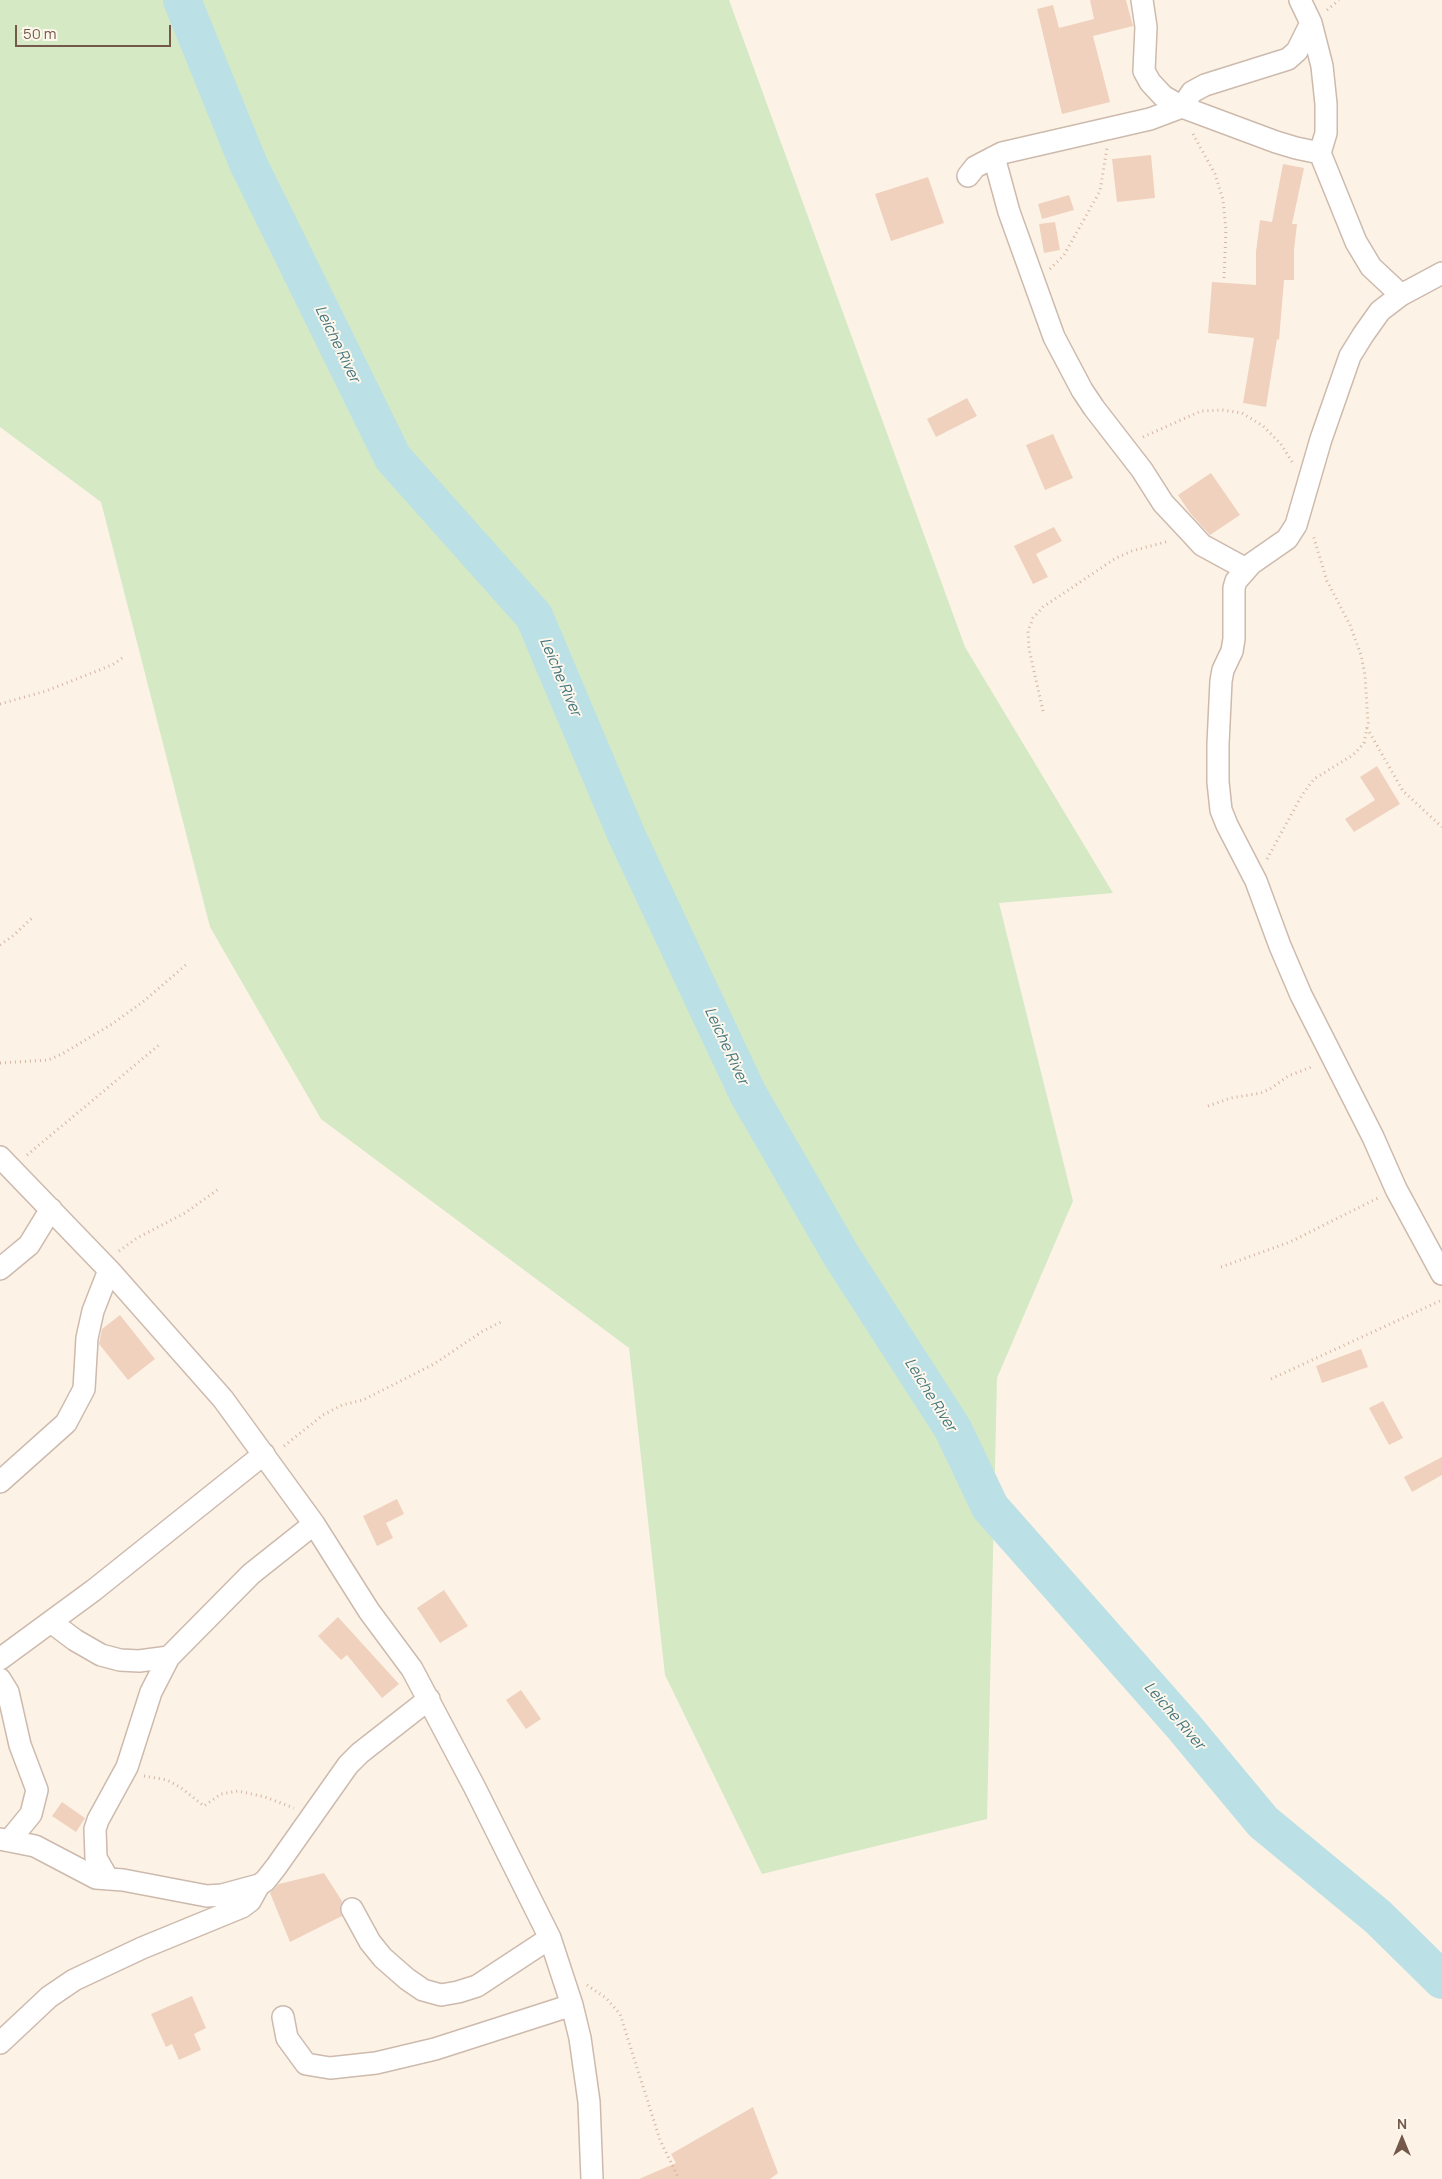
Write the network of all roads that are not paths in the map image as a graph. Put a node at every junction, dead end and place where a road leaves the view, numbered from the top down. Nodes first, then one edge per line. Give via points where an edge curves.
1 (1142, 0) edge
2 (1300, 0) edge
3 (1311, 23) junction
4 (1176, 109) junction
5 (1320, 152) junction
6 (994, 157) junction
7 (968, 176) dead end
8 (1442, 272) edge
9 (1401, 295) junction
10 (1246, 569) junction
11 (5, 1163) edge
12 (51, 1210) junction
13 (0, 1268) edge
14 (106, 1268) junction
15 (1442, 1274) edge
16 (267, 1458) junction
17 (0, 1482) edge
18 (314, 1524) junction
19 (51, 1622) junction
20 (169, 1657) junction
21 (0, 1659) edge
22 (0, 1679) edge
23 (429, 1699) junction
24 (5, 1840) edge
25 (108, 1879) junction
26 (259, 1885) junction
27 (352, 1909) dead end
28 (550, 1938) junction
29 (572, 2005) junction
30 (283, 2017) dead end
31 (0, 2043) edge
32 (592, 2179) edge

1 - 4 street via 1146,26 1144,71
2 - 3 street
3 - 4 street via 1297,51 1288,59 1205,84
3 - 5 street via 1322,66 1326,104 1326,133
4 - 5 street via 1289,146
4 - 6 street via 1150,119
5 - 9 street via 1356,242 1371,267
6 - 7 street via 975,167
6 - 10 street via 1009,212 1065,361 1094,408 1163,503 1202,545
8 - 9 street
9 - 10 street via 1380,311 1350,356 1296,525 1287,538
10 - 15 street via 1234,588 1234,639 1221,681 1218,782 1221,810 1256,881 1280,946 1334,1061 1396,1189
11 - 12 street
12 - 13 street via 29,1245
12 - 14 street
14 - 16 street via 223,1399
14 - 17 street via 86,1338 84,1389 66,1423
16 - 18 street
16 - 19 street
18 - 20 street via 251,1574
18 - 23 street
19 - 20 street via 75,1640 110,1657 139,1661
19 - 21 street
20 - 25 street via 150,1692 128,1767 95,1828 96,1858
22 - 24 street via 8,1692 20,1745 37,1790 31,1814
23 - 26 street via 348,1765
23 - 28 street
24 - 25 street via 35,1846 80,1872
25 - 26 street via 207,1896
26 - 31 street via 250,1901 242,1907 74,1980 49,1997
27 - 28 street via 383,1958 407,1980 441,1995 477,1986
28 - 29 street
29 - 30 street via 435,2049 376,2063 330,2068 306,2064 286,2038
29 - 32 street via 589,2102

